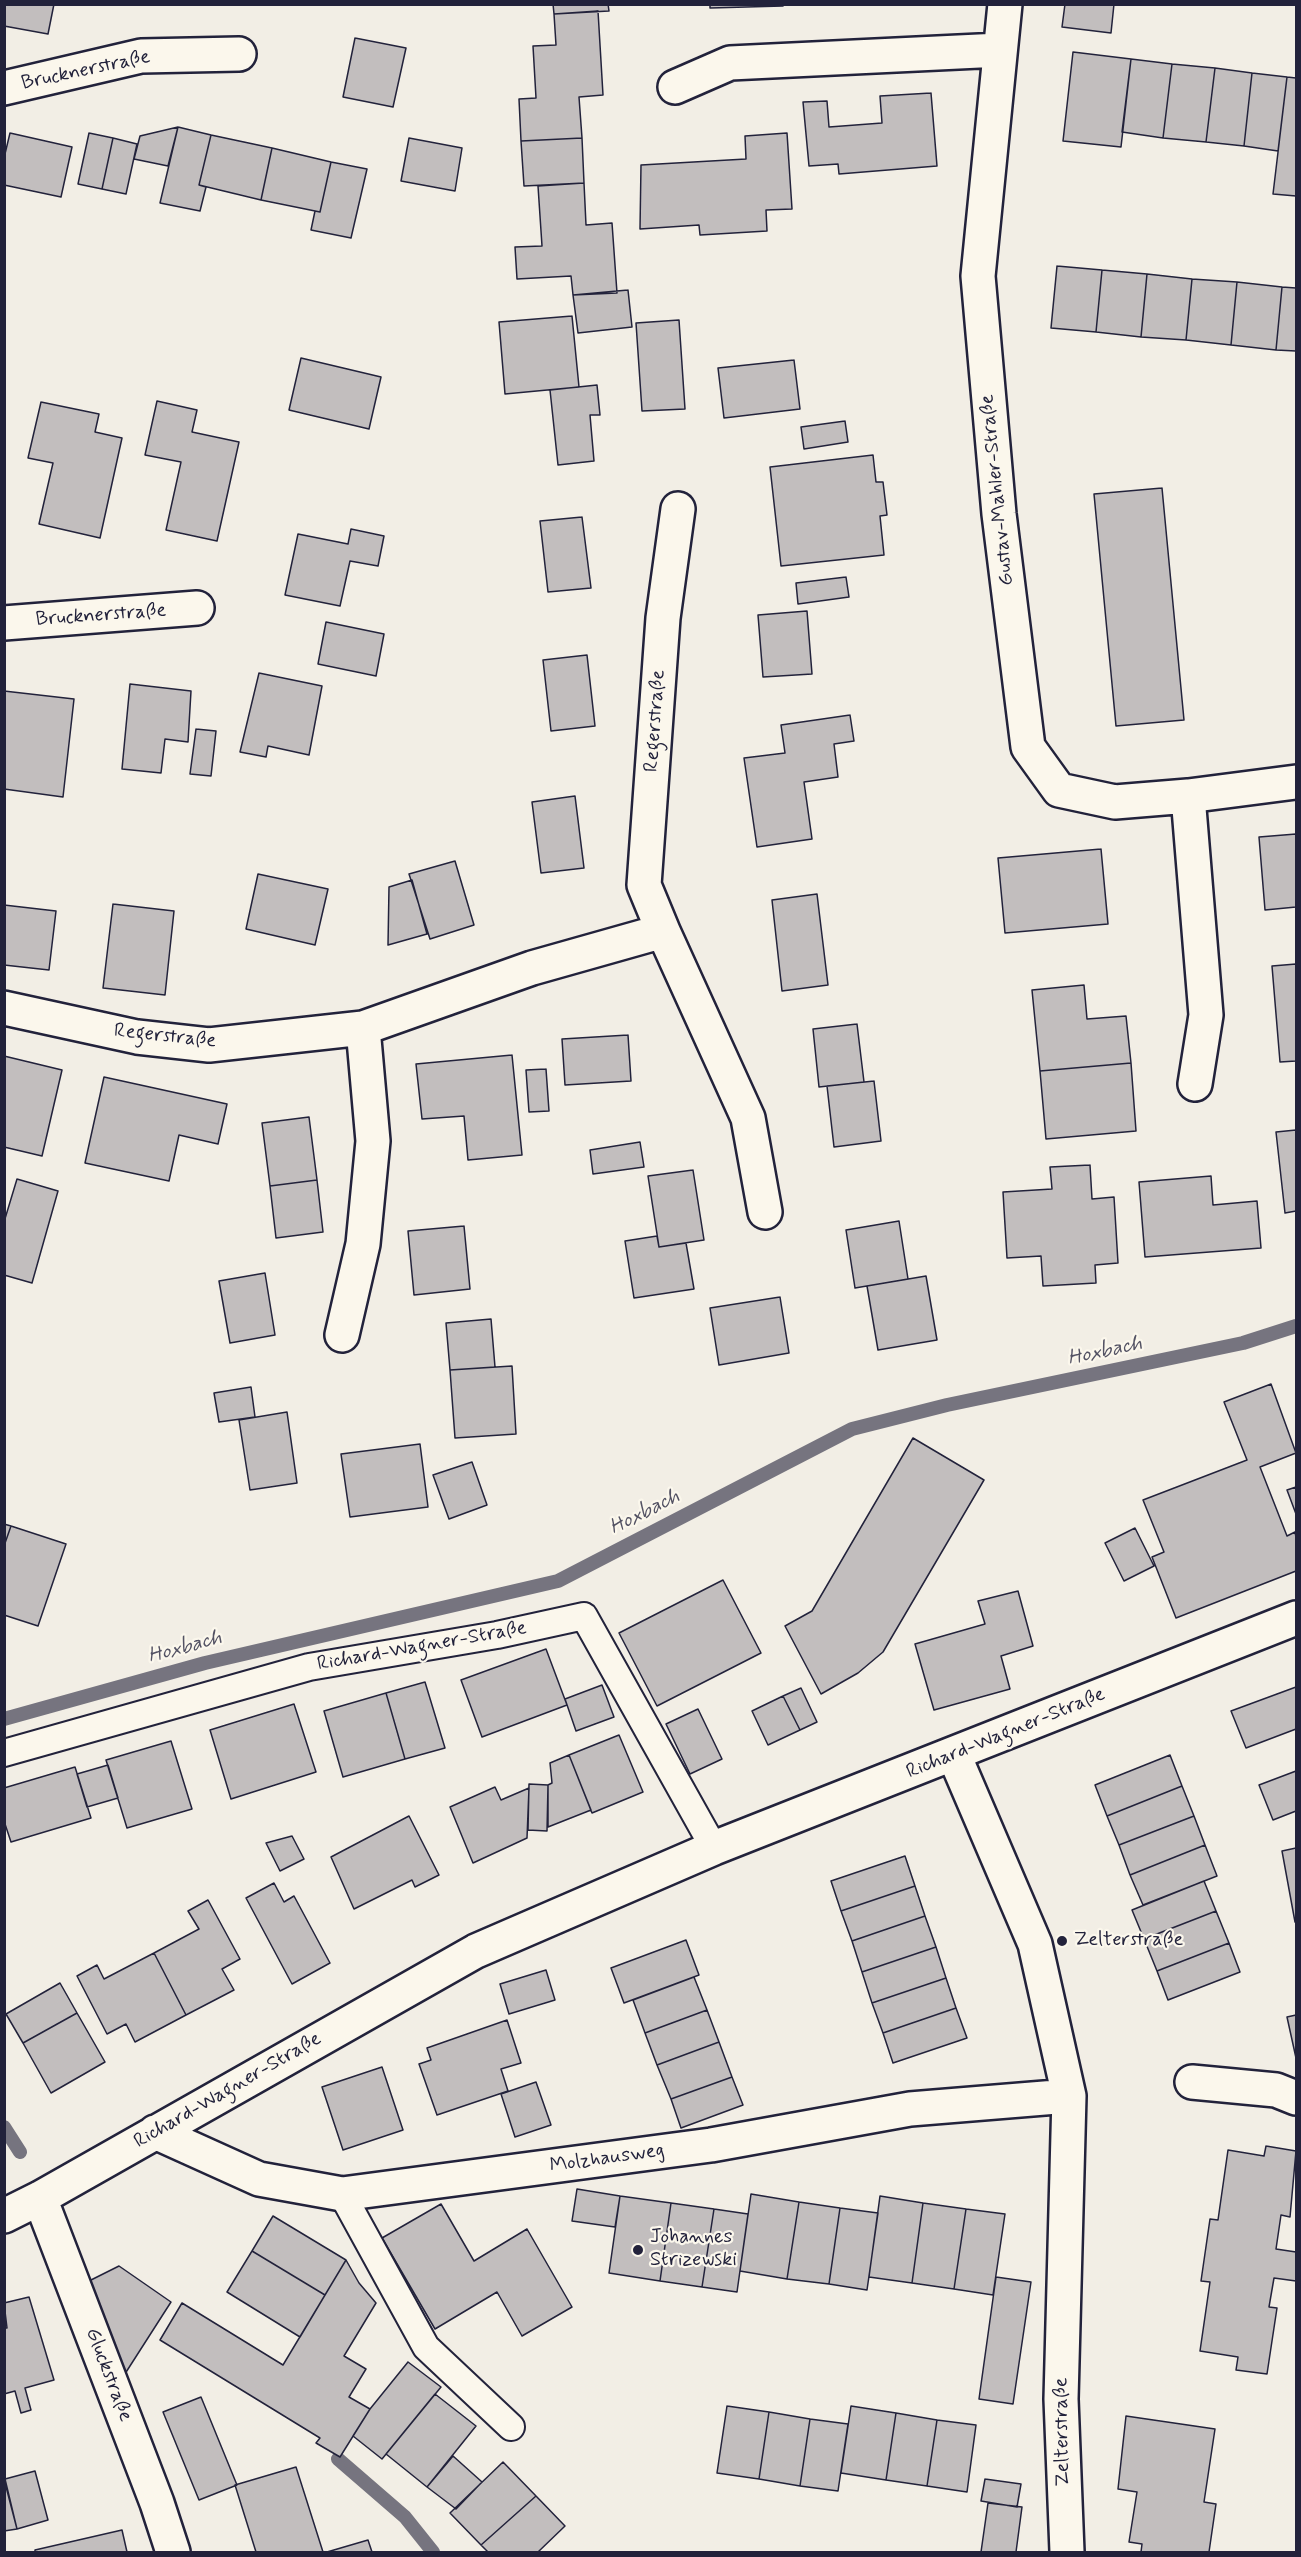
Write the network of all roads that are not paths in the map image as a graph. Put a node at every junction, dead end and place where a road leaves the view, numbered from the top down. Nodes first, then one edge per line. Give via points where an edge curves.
1 (1005, 4) edge
2 (1000, 50) junction
3 (239, 54) dead end
4 (675, 87) dead end
5 (4, 88) edge
6 (678, 509) dead end
7 (197, 608) dead end
8 (4, 623) edge
9 (1296, 782) edge
10 (1188, 796) junction
11 (663, 931) junction
12 (4, 1008) edge
13 (363, 1028) junction
14 (1195, 1084) dead end
15 (765, 1212) dead end
16 (342, 1335) dead end
17 (1296, 1617) edge
18 (4, 1753) edge
19 (954, 1755) junction
20 (714, 1848) junction
21 (1192, 2082) dead end
22 (1069, 2096) junction
23 (1296, 2098) edge
24 (155, 2132) junction
25 (342, 2194) junction
26 (40, 2198) junction
27 (4, 2216) edge
28 (512, 2427) dead end
29 (173, 2553) edge
30 (1067, 2553) edge

1 - 2 street, Gustav-Mahler-Straße
2 - 4 street via 730,63
2 - 10 street, Gustav-Mahler-Straße via 978,276 999,513 1028,747 1059,790 1115,802
3 - 5 street, Brucknerstraße via 141,56
6 - 11 street, Regerstraße via 663,618 644,885
7 - 8 street, Brucknerstraße
9 - 10 street, Gustav-Mahler-Straße
10 - 14 street via 1206,1015
11 - 13 street, Regerstraße via 532,968
11 - 15 street, Regerstraße via 748,1118
12 - 13 street, Regerstraße via 137,1037 209,1045
13 - 16 street via 373,1141 363,1245
17 - 19 street, Richard-Wagner-Straße
18 - 20 lane, Richard-Wagner-Straße via 309,1667 584,1616
19 - 20 street, Richard-Wagner-Straße
19 - 22 street, Zelterstraße via 1035,1944
20 - 24 street, Richard-Wagner-Straße via 476,1951
21 - 23 street via 1276,2090
22 - 25 street, Molzhausweg via 910,2109 711,2145
22 - 30 street, Zelterstraße via 1060,2399
24 - 25 street, Molzhausweg via 259,2179
24 - 26 street, Richard-Wagner-Straße
25 - 28 lane via 426,2347
26 - 27 street, Richard-Wagner-Straße
26 - 29 street, Gluckstraße

